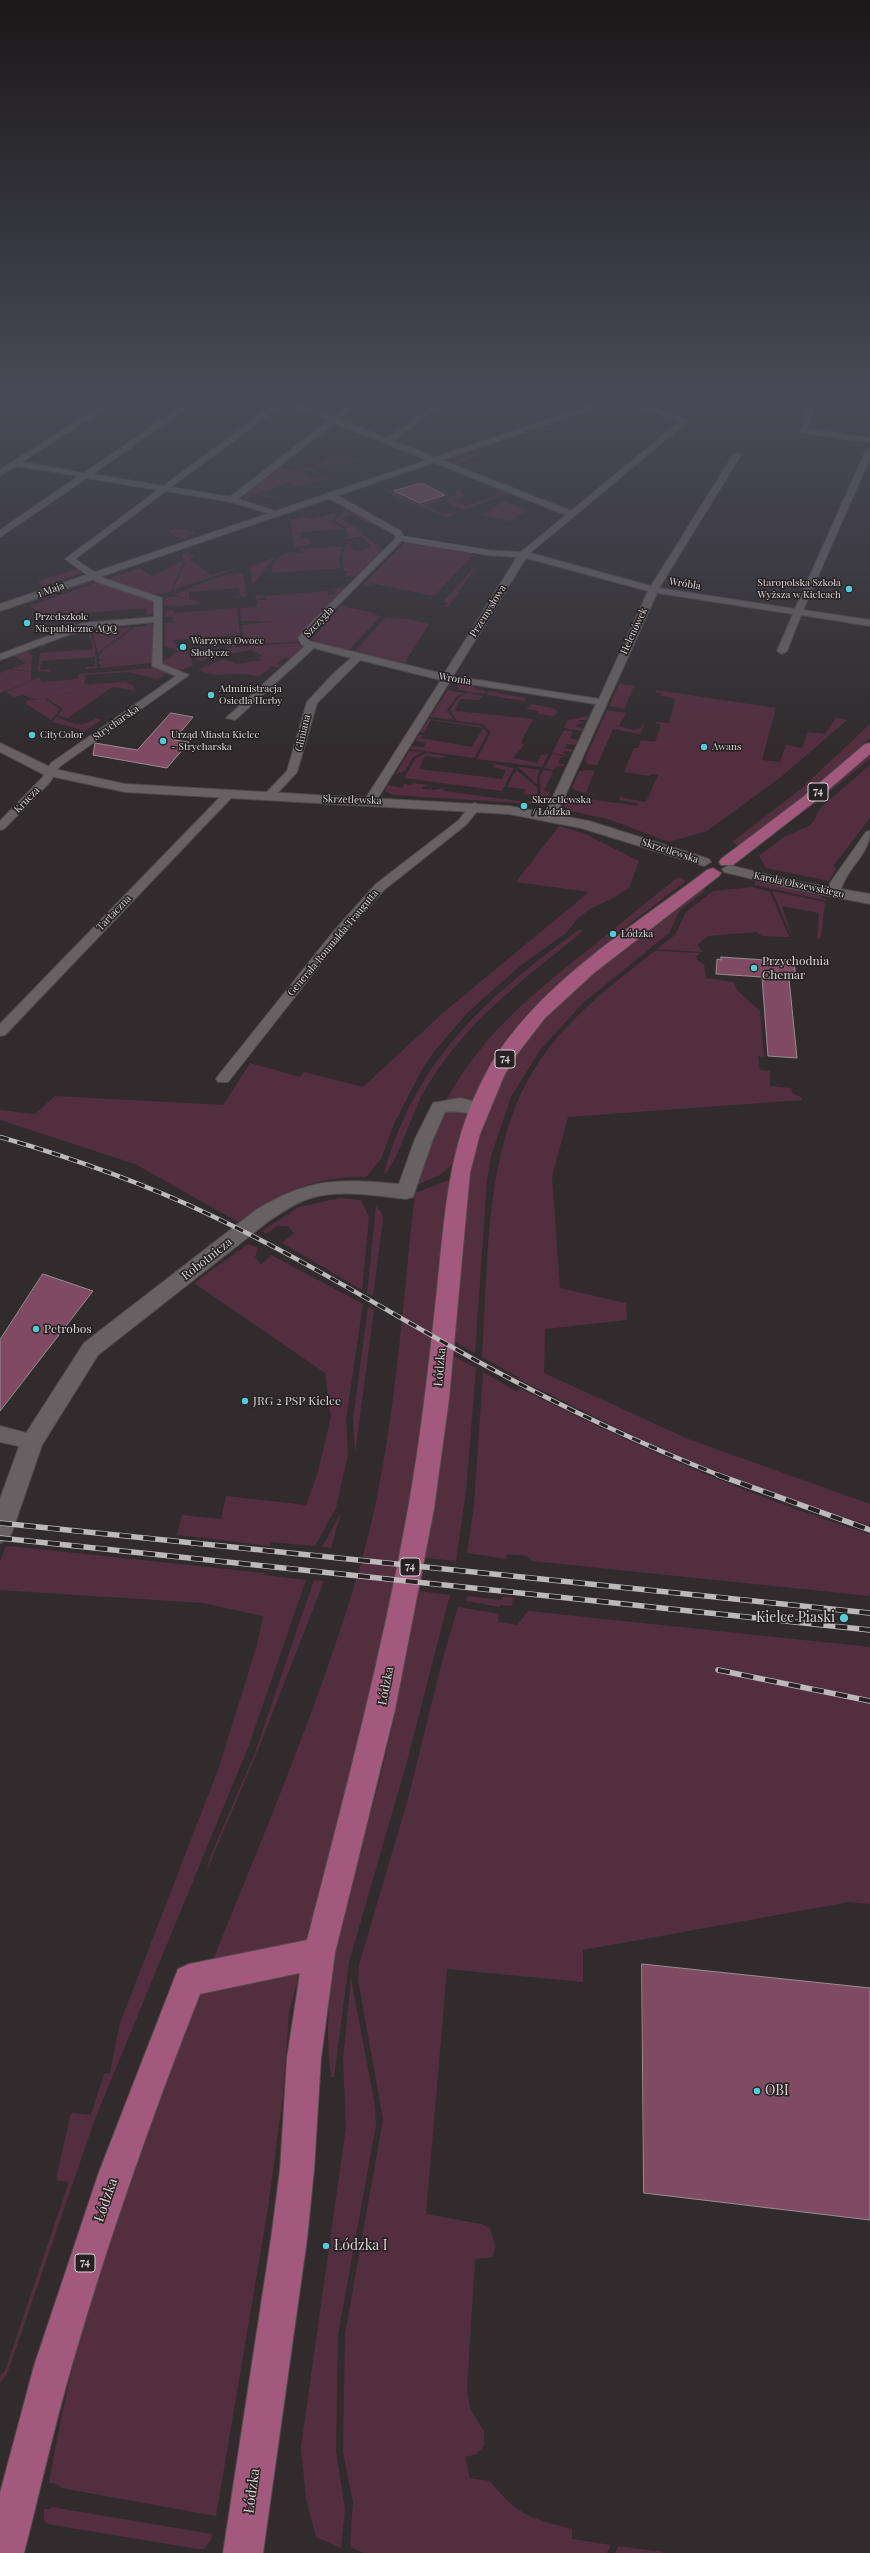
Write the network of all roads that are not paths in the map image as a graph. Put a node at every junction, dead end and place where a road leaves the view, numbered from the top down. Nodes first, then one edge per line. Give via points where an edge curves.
1 (27, 515) edge
2 (128, 515) edge
3 (272, 515) edge
4 (364, 515) edge
5 (569, 515) edge
6 (700, 515) edge
7 (839, 515) edge
8 (0, 534) edge
9 (403, 538) junction
10 (485, 552) joint
11 (523, 555) junction
12 (92, 576) junction
13 (654, 590) junction
14 (0, 608) edge
15 (798, 612) junction
16 (159, 619) junction
17 (870, 623) edge
18 (311, 646) junction
19 (782, 651) dead end
20 (0, 657) edge
21 (358, 657) junction
22 (446, 678) junction
23 (600, 702) junction
24 (232, 718) dead end
25 (870, 747) edge
26 (1, 748) edge
27 (50, 772) junction
28 (229, 794) junction
29 (269, 796) junction
30 (370, 801) junction
31 (475, 806) junction
32 (550, 816) junction
33 (0, 827) edge
34 (870, 834) edge
35 (718, 867) junction
36 (834, 893) junction
37 (870, 899) edge
38 (0, 1032) edge
39 (223, 1079) dead end
40 (479, 1108) junction
41 (0, 1434) edge
42 (32, 1441) junction
43 (0, 1532) edge
44 (319, 1953) junction
45 (4, 2553) edge
46 (243, 2553) edge

1 - 8 street
2 - 12 street via 69,559
3 - 12 street, 1 Maja
4 - 9 street, Wróbla
5 - 11 street, Przemysłowa
6 - 13 street, Helenówek
7 - 15 street
9 - 10 street, Wróbla
9 - 18 street, Szczygla via 304,636 303,642
10 - 11 street, Wróbla
11 - 13 street, Wróbla
11 - 22 street, Przemysłowa
12 - 14 street, 1 Maja
12 - 16 street via 106,583 157,598 160,602
13 - 15 street, Wróbla
13 - 23 street, Helenówek
15 - 17 street, Wróbla
15 - 19 street
16 - 20 street via 83,626
16 - 27 street, Strycharska via 157,666 184,675
18 - 21 street, Wronia
18 - 24 street, Szczygla
21 - 22 street, Wronia
21 - 29 street, Gliniana via 334,676 312,702 292,772
22 - 23 street, Wronia
22 - 30 street, Przemysłowa
23 - 32 street, Helenówek
25 - 35 main road, Łódzka / 74 via 813,796
26 - 27 street, Skrzetlewska
27 - 28 street, Skrzetlewska via 125,788
27 - 33 street, Krucza via 46,780
28 - 29 street, Skrzetlewska
28 - 38 street, Tartaczna
29 - 30 street, Skrzetlewska
30 - 31 street, Skrzetlewska
31 - 32 street, Skrzetlewska
31 - 39 street, Generała Romualda Traugutta via 463,822 375,892 336,935
32 - 35 street, Skrzetlewska via 584,824
34 - 36 street via 836,883
35 - 36 street, Karola Olszewskiego
35 - 40 main road, Łódzka / 74 via 588,969 538,1014 508,1053
36 - 37 street, Karola Olszewskiego
40 - 42 street, Robotnicza via 460,1104 439,1106 424,1139 406,1192 358,1188 311,1191 263,1214 91,1349
40 - 44 main road, Łódzka / 74 via 460,1173 437,1399 421,1509 381,1710
41 - 42 street
42 - 43 street, Robotnicza
44 - 45 main road, Łódzka / 74 via 189,1980 142,2096 99,2220 53,2366
44 - 46 main road, Łódzka / 74 via 304,2058 297,2170 290,2231

